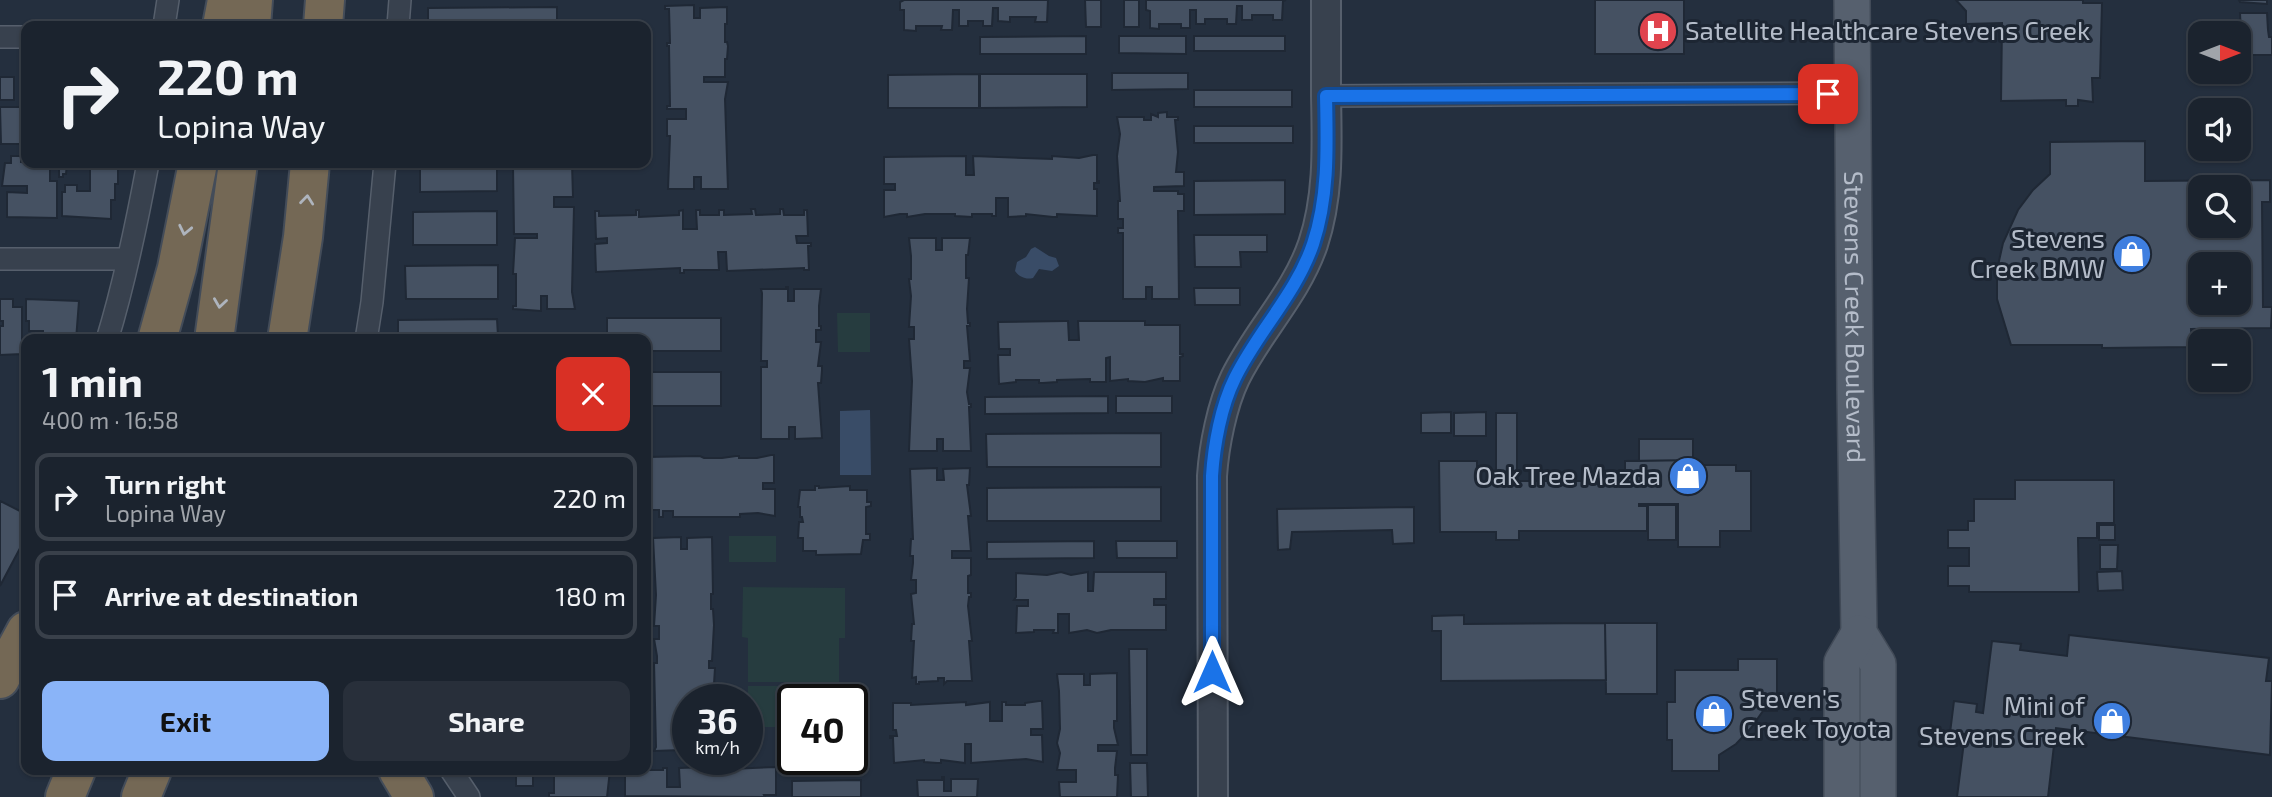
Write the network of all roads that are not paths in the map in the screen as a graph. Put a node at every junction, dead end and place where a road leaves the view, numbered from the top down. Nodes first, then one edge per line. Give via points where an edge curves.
1 (168, 0) edge
2 (226, 0) edge
3 (253, 0) edge
4 (325, 0) edge
5 (400, 0) edge
6 (1326, 0) edge
7 (1852, 0) edge
8 (165, 21) edge
9 (223, 21) edge
10 (251, 21) edge
11 (323, 21) edge
12 (398, 21) edge
13 (0, 37) edge
14 (21, 37) edge
15 (1853, 93) junction
16 (1326, 96) junction
17 (147, 168) edge
18 (197, 168) edge
19 (237, 168) edge
20 (310, 168) edge
21 (385, 168) edge
22 (303, 237) junction
23 (0, 259) edge
24 (128, 259) junction
25 (109, 334) edge
26 (160, 334) edge
27 (215, 334) edge
28 (288, 334) edge
29 (315, 334) edge
30 (367, 334) edge
31 (1859, 633) junction
32 (21, 640) edge
33 (0, 679) edge
34 (1842, 750) junction
35 (74, 775) edge
36 (150, 775) edge
37 (401, 775) edge
38 (455, 775) edge
39 (65, 797) edge
40 (141, 797) edge
41 (414, 797) edge
42 (470, 797) edge
43 (1213, 797) edge
44 (1822, 797) edge
45 (1842, 797) edge
46 (1878, 797) edge

1 - 8 street
2 - 9 highway
3 - 10 highway
4 - 11 highway
5 - 12 street
6 - 16 street
7 - 15 main road, Stevens Creek Boulevard
13 - 14 street
15 - 16 street
15 - 31 main road, Stevens Creek Boulevard
16 - 43 street via 1326,170 1322,212 1312,246 1293,289 1235,378 1214,444
17 - 24 street
18 -> 26 highway
19 -> 27 highway
22 -> 20 highway
21 - 30 street
22 - 28 highway
22 - 29 highway via 319,283
23 - 24 street
24 - 25 street
31 - 34 main road via 1842,662
31 - 46 main road via 1878,664
32 - 33 highway
34 - 44 main road
34 - 45 main road
35 - 39 highway
36 - 40 highway
37 - 41 highway
38 - 42 street

